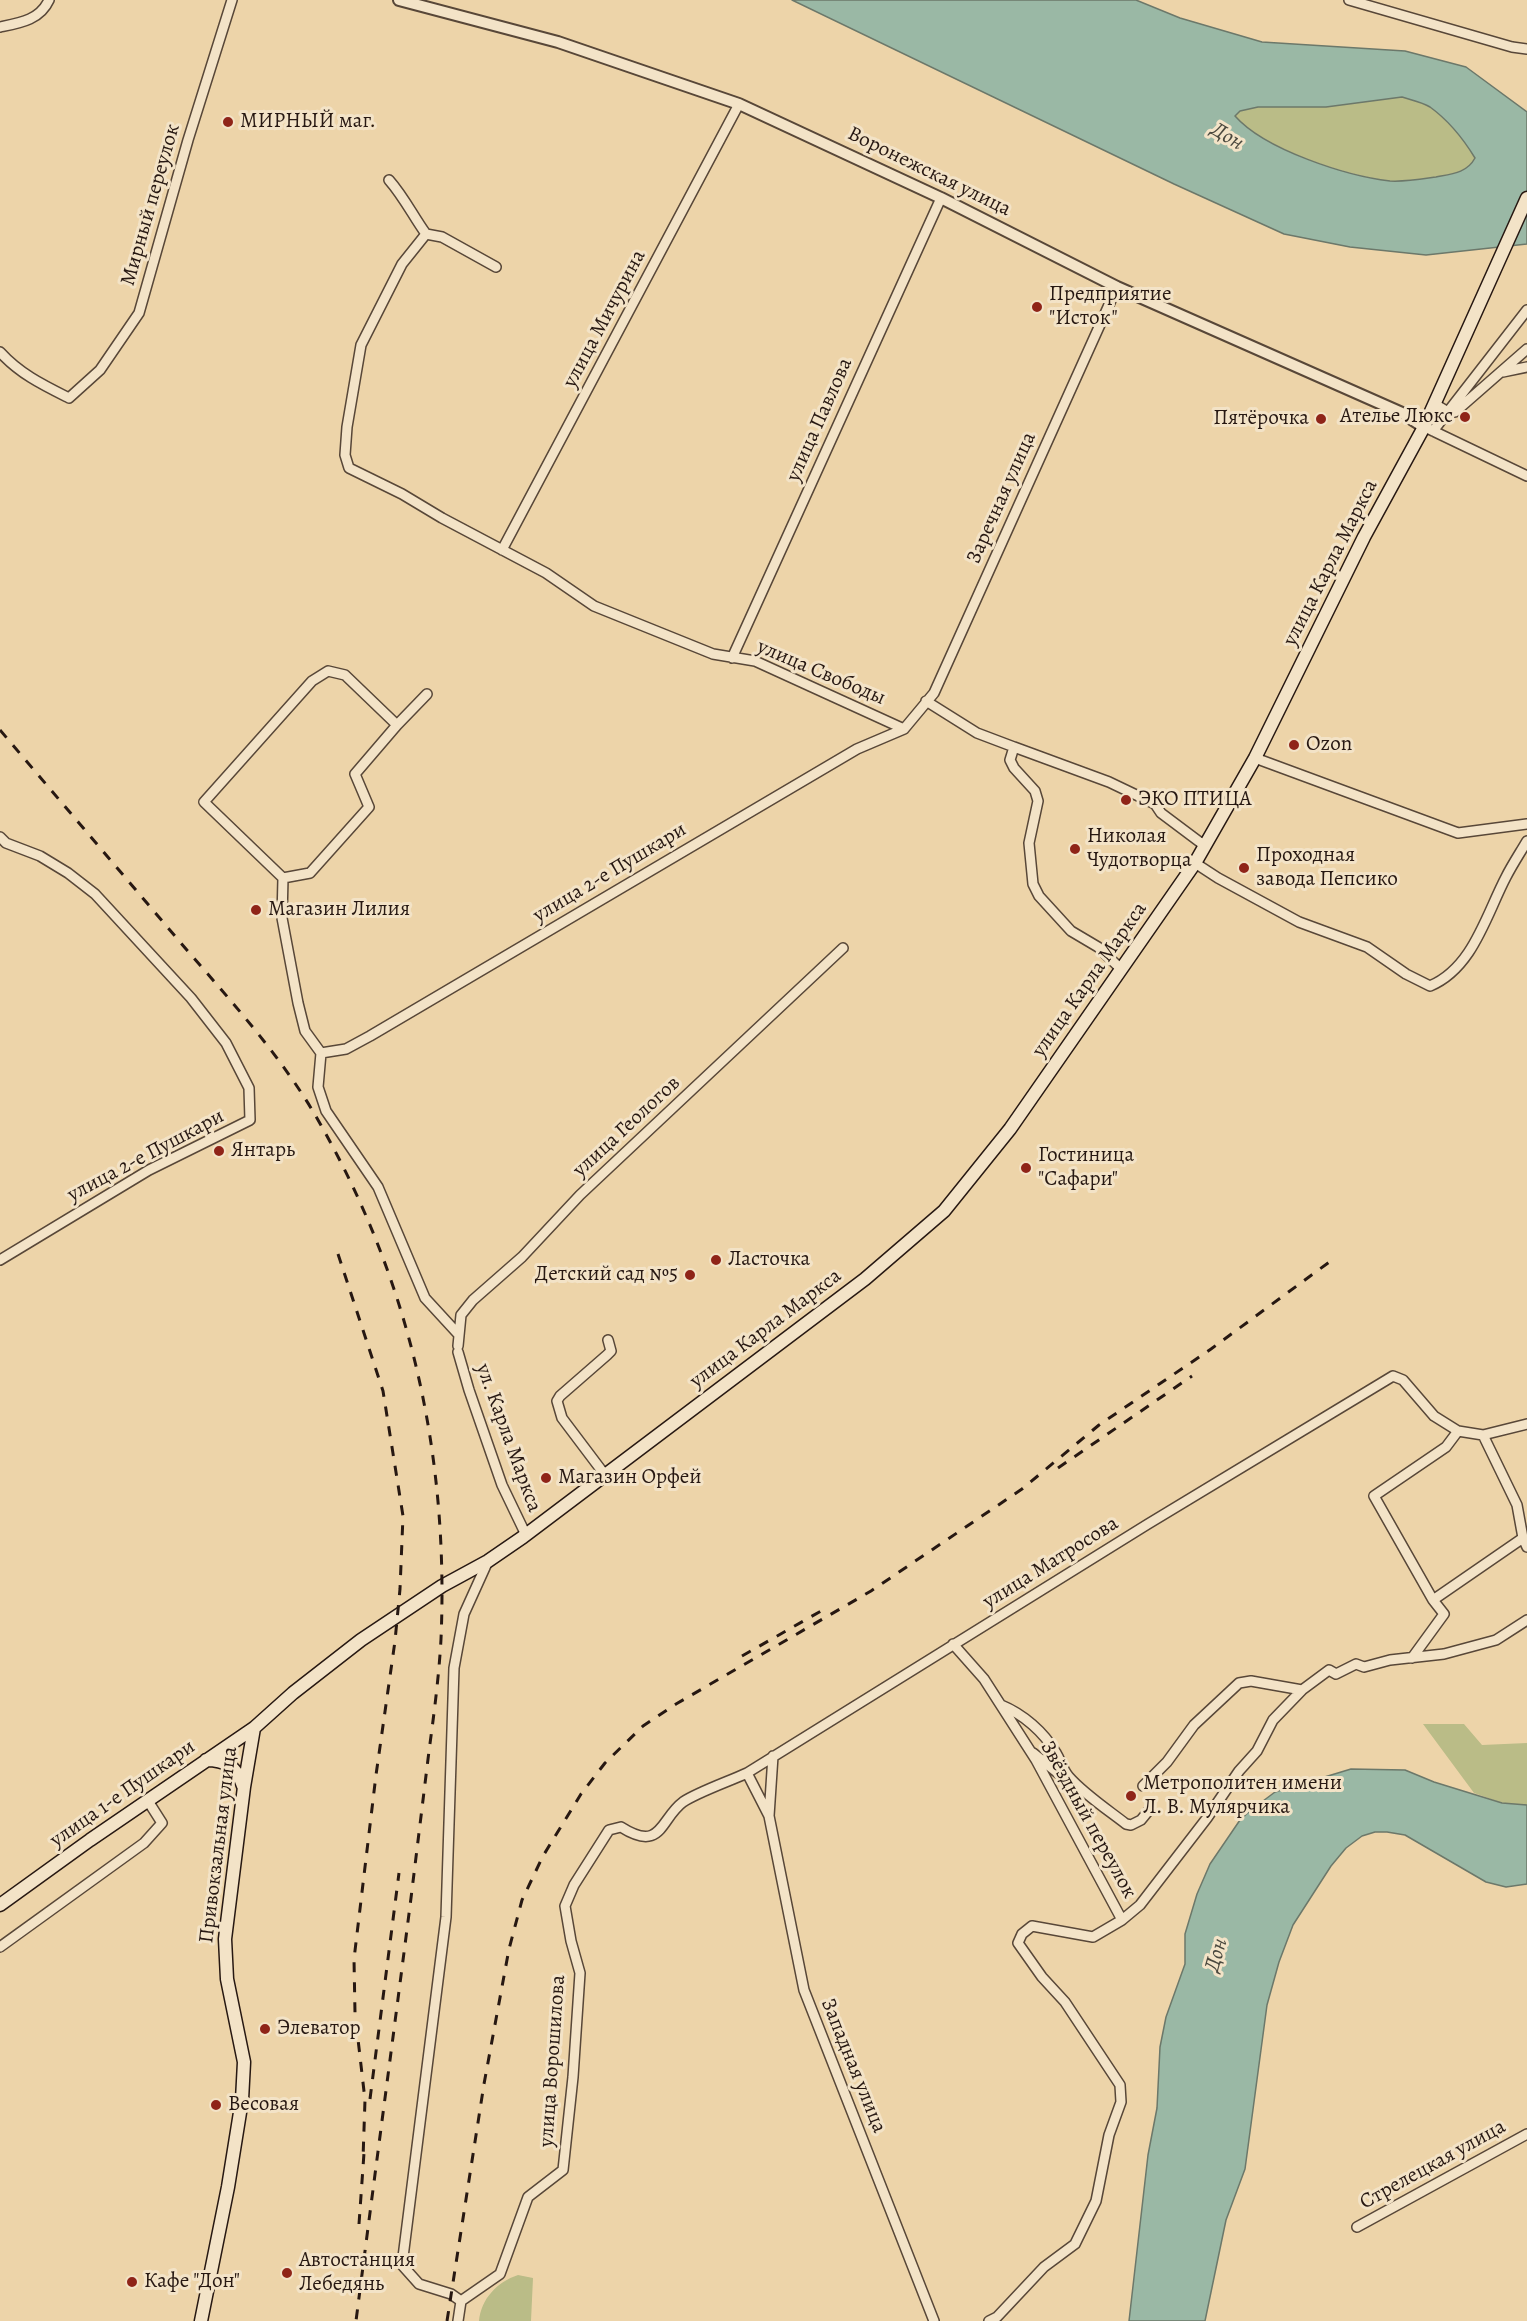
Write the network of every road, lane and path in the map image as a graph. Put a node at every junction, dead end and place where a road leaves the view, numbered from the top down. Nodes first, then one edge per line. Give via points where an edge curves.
1 (50, 0) edge
2 (232, 0) edge
3 (399, 0) edge
4 (1349, 0) edge
5 (0, 27) edge
6 (1527, 49) edge
7 (740, 104) junction
8 (389, 180) dead end
9 (941, 198) junction
10 (1527, 198) edge
11 (426, 234) junction
12 (496, 267) dead end
13 (1117, 287) junction
14 (1527, 310) edge
15 (1527, 349) edge
16 (0, 352) edge
17 (1527, 367) edge
18 (1500, 373) junction
19 (1435, 404) junction
20 (1448, 412) junction
21 (1429, 429) junction
22 (1527, 476) edge
23 (502, 550) junction
24 (732, 658) junction
25 (427, 694) dead end
26 (926, 701) junction
27 (397, 725) junction
28 (904, 729) junction
29 (1014, 747) junction
30 (1255, 758) junction
31 (1527, 824) edge
32 (0, 837) edge
33 (1527, 841) edge
34 (1205, 846) junction
35 (1195, 863) junction
36 (283, 878) junction
37 (843, 948) dead end
38 (1121, 969) junction
39 (321, 1053) junction
40 (0, 1260) edge
41 (459, 1335) junction
42 (608, 1340) dead end
43 (458, 1349) joint
44 (1527, 1424) edge
45 (1458, 1431) junction
46 (1483, 1435) junction
47 (605, 1475) junction
48 (526, 1535) junction
49 (1525, 1542) edge
50 (488, 1561) junction
51 (442, 1586) joint
52 (1432, 1600) junction
53 (1527, 1620) edge
54 (952, 1644) junction
55 (1412, 1658) junction
56 (1302, 1690) junction
57 (1001, 1705) junction
58 (254, 1728) junction
59 (1030, 1751) junction
60 (773, 1756) junction
61 (206, 1760) junction
62 (747, 1773) junction
63 (1074, 1783) junction
64 (1143, 1786) dead end
65 (244, 1787) junction
66 (148, 1801) junction
67 (1150, 1809) dead end
68 (769, 1816) junction
69 (661, 1830) joint
70 (0, 1905) edge
71 (1122, 1920) junction
72 (0, 1947) edge
73 (1527, 2134) edge
74 (1357, 2227) dead end
75 (461, 2301) junction
76 (201, 2321) edge
77 (458, 2321) edge
78 (934, 2321) edge
79 (989, 2321) edge

1 - 5 street via 45,10 27,22
2 - 16 street, Мирный переулок via 139,313 100,370 69,398 32,379
3 - 7 street, Воронежская улица via 558,42
4 - 6 street
7 - 9 street, Воронежская улица
7 - 23 street, улица Мичурина
8 - 11 street via 404,196
9 - 13 street, Воронежская улица
9 - 24 street, улица Павлова
10 - 19 main road, улица Карла Маркса
11 - 12 street via 442,237
11 - 23 street via 402,264 361,345 345,454 349,468
13 - 21 street, Воронежская улица via 1402,413
13 - 26 street, Заречная улица via 934,693
14 - 20 street, улица Карла Маркса
15 - 18 street
17 - 18 street
18 - 20 street via 1455,412
19 - 20 street
19 - 21 main road, улица Карла Маркса
20 - 21 street, улица Карла Маркса
21 - 22 street
21 - 30 main road, улица Карла Маркса via 1364,537
23 - 24 street, улица Свободы via 546,573 594,606
24 - 28 street, улица Свободы via 755,661
25 - 27 street
26 - 28 street, Заречная улица
26 - 29 street via 977,733
27 - 36 street via 355,774 369,807 310,873
27 - 36 street via 345,675 328,671 312,681 204,802
28 - 39 street, улица 2-е Пушкари via 857,749 370,1036 346,1049
29 - 34 street via 1109,782 1155,804 1161,813
29 - 38 street via 1010,760 1035,791 1038,801 1029,843 1033,884 1071,931 1098,947
30 - 31 street via 1458,833
30 - 34 main road, улица Карла Маркса
32 - 40 street, улица 2-е Пушкари via 40,856 95,894 192,998 226,1043 249,1088 250,1120 149,1170
33 - 35 street via 1463,960 1443,980 1430,986 1367,947 1299,922
34 - 35 main road, улица Карла Маркса
35 - 38 main road, улица Карла Маркса
36 - 39 street via 282,918 298,1003 305,1031
37 - 41 street, улица Геологов via 473,1300 461,1315
38 - 47 main road, улица Карла Маркса via 1010,1129 944,1211 865,1279
39 - 41 street via 318,1087 326,1111 378,1187 426,1298
41 - 43 street, улица Геологов
42 - 47 street via 611,1351 557,1401 562,1418
43 - 48 street, ул. Карла Маркса via 502,1485
44 - 46 street
45 - 46 street
45 - 52 street via 1446,1447 1374,1496
45 - 54 street, улица Матросова via 1434,1416 1403,1380 1393,1376
46 - 49 street via 1517,1505
47 - 48 main road, улица Карла Маркса
48 - 50 main road, улица Карла Маркса
49 - 52 street
50 - 51 main road, улица Карла Маркса
50 - 75 street via 464,1614 454,1668 446,1917 402,2265 419,2284
51 - 58 main road, улица 1-е Пушкари via 361,1640
52 - 55 street via 1444,1614
53 - 55 street via 1496,1640
54 - 57 street, Звёздный переулок via 984,1678
54 - 60 street, улица Матросова
55 - 56 street via 1364,1667 1356,1664 1336,1674 1329,1670
56 - 64 street via 1251,1681 1239,1683 1194,1725 1167,1762
56 - 71 street via 1273,1720 1257,1750 1140,1905
57 - 59 street, Звёздный переулок
57 - 63 street via 1025,1718 1044,1736
58 - 61 main road, улица 1-е Пушкари
58 - 65 main road, Привокзальная улица
59 - 63 street via 1066,1781
59 - 71 street, Звёздный переулок
60 - 62 street, улица Матросова
60 - 68 street
61 - 65 main road via 228,1763
61 - 66 main road, улица 1-е Пушкари
62 - 68 street
62 - 69 street, улица Матросова via 683,1803
63 - 67 street via 1126,1824 1141,1820
65 - 76 main road, Привокзальная улица via 225,1939 227,1979 244,2062 242,2100
66 - 70 main road, улица 1-е Пушкари
66 - 72 street via 162,1822 144,1843
68 - 78 street, Западная улица via 804,1990
69 - 75 street, улица Ворошилова via 650,1836 634,1835 621,1827 609,1830 565,1906 580,1973 563,2170 528,2197 500,2274
71 - 79 street, Звёздный переулок via 1093,1937 1032,1926 1018,1943 1065,2002 1120,2085 1121,2102 1109,2135 1096,2201 1075,2244 1044,2267
73 - 74 street, Стрелецкая улица
75 - 77 street

